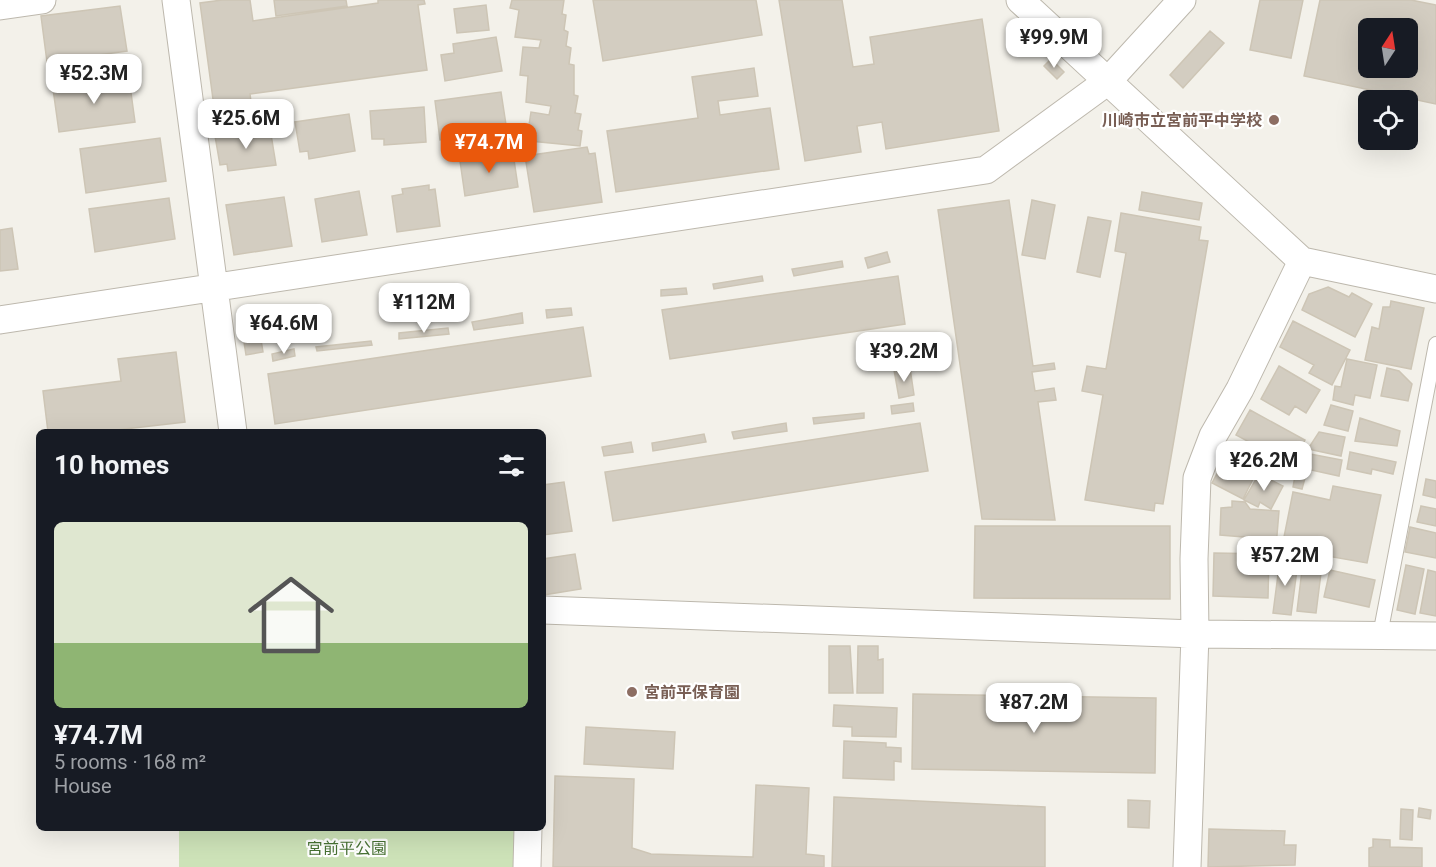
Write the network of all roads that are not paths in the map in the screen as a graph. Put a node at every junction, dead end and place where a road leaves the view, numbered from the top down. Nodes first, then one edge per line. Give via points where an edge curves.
1 (42, 0) edge
2 (176, 0) edge
3 (1020, 0) edge
4 (1182, 0) edge
5 (0, 6) edge
6 (1108, 81) junction
7 (1302, 261) junction
8 (212, 287) junction
9 (1436, 289) edge
10 (0, 320) edge
11 (1436, 344) edge
12 (233, 429) edge
13 (546, 610) edge
14 (1196, 634) junction
15 (1380, 635) junction
16 (1436, 636) edge
17 (528, 831) edge
18 (527, 867) edge
19 (1187, 867) edge

1 - 5 street
2 - 8 street
3 - 6 street
4 - 6 street
6 - 7 street
6 - 8 street via 986,170
7 - 9 street
7 - 14 street via 1213,436 1197,478
8 - 10 street
8 - 12 street
11 - 15 lane
13 - 14 street
14 - 15 street
14 - 19 street
15 - 16 street
17 - 18 street

